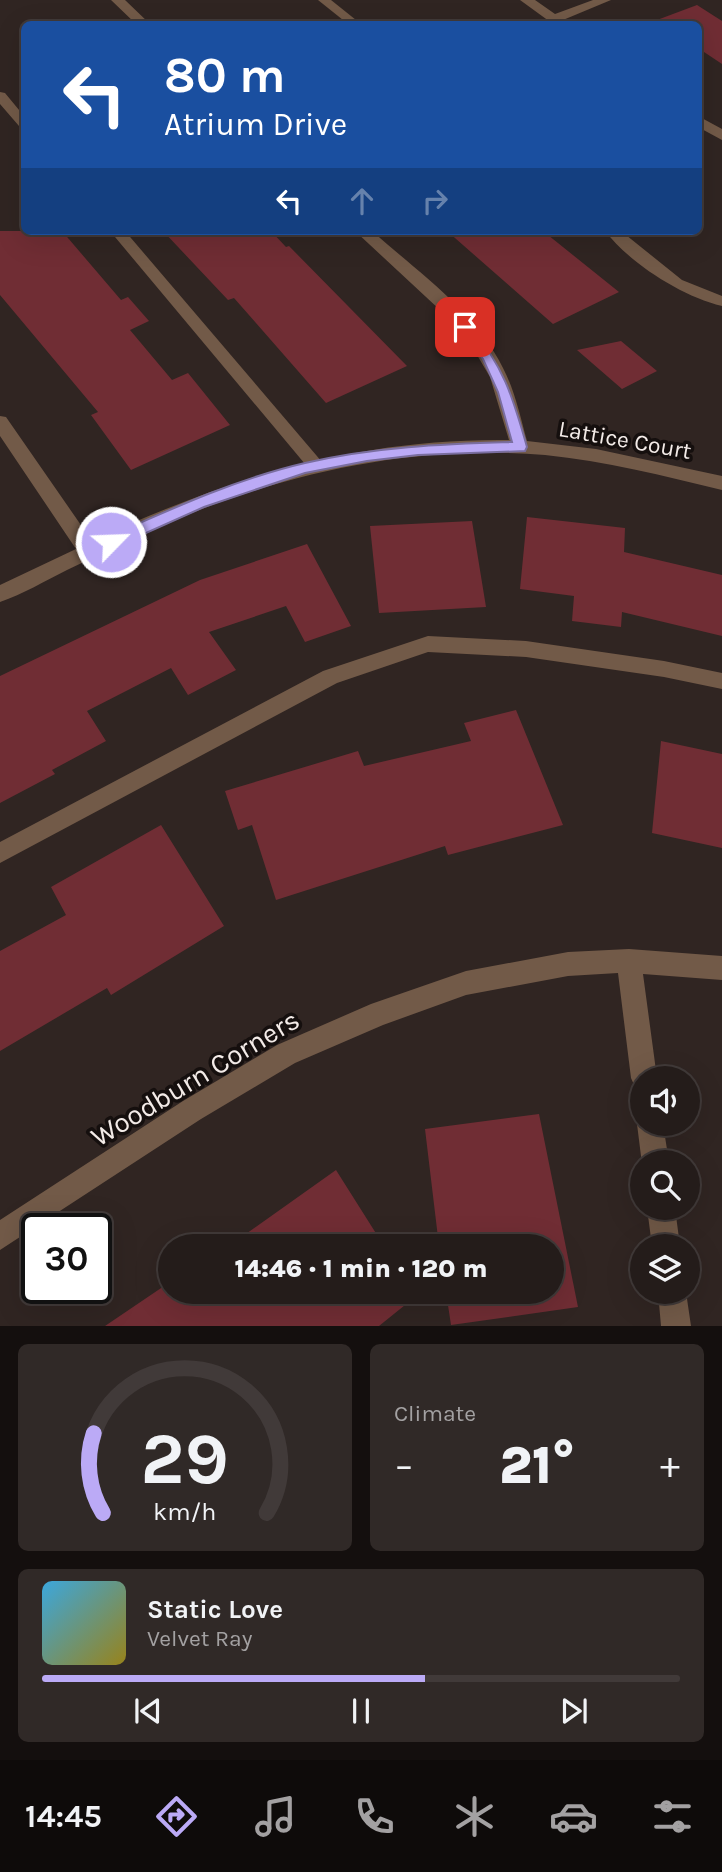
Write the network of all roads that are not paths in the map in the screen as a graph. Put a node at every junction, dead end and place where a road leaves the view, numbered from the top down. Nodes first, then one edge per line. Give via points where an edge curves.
1 (117, 0) edge
2 (324, 0) edge
3 (526, 0) edge
4 (605, 0) edge
5 (140, 21) edge
6 (351, 21) edge
7 (556, 21) edge
8 (559, 21) edge
9 (0, 96) edge
10 (21, 120) edge
11 (702, 123) edge
12 (722, 136) edge
13 (120, 235) edge
14 (367, 235) edge
15 (617, 235) edge
16 (722, 301) edge
17 (0, 422) edge
18 (520, 447) junction
19 (316, 466) junction
20 (722, 483) edge
21 (89, 552) junction
22 (0, 594) edge
23 (722, 681) edge
24 (0, 853) edge
25 (629, 961) junction
26 (722, 968) edge
27 (642, 1066) edge
28 (0, 1236) edge
29 (673, 1304) edge
30 (676, 1326) edge

1 - 5 street
2 - 6 lane
3 - 7 street
4 - 8 street
9 - 10 lane
11 - 12 street
13 - 19 lane
14 - 18 street via 465,327 489,358
15 - 16 lane via 681,285 703,298
17 - 21 street
18 - 19 street, Lattice Court via 418,450
18 - 20 street, Lattice Court
19 - 21 street, Lattice Court via 199,503
21 - 22 street, Lattice Court
23 - 24 lane via 526,649 428,644 330,677
25 - 26 street, Woodburn Corners
25 - 27 street
25 - 28 street, Woodburn Corners via 568,964 466,983 380,1013 286,1054
29 - 30 street

